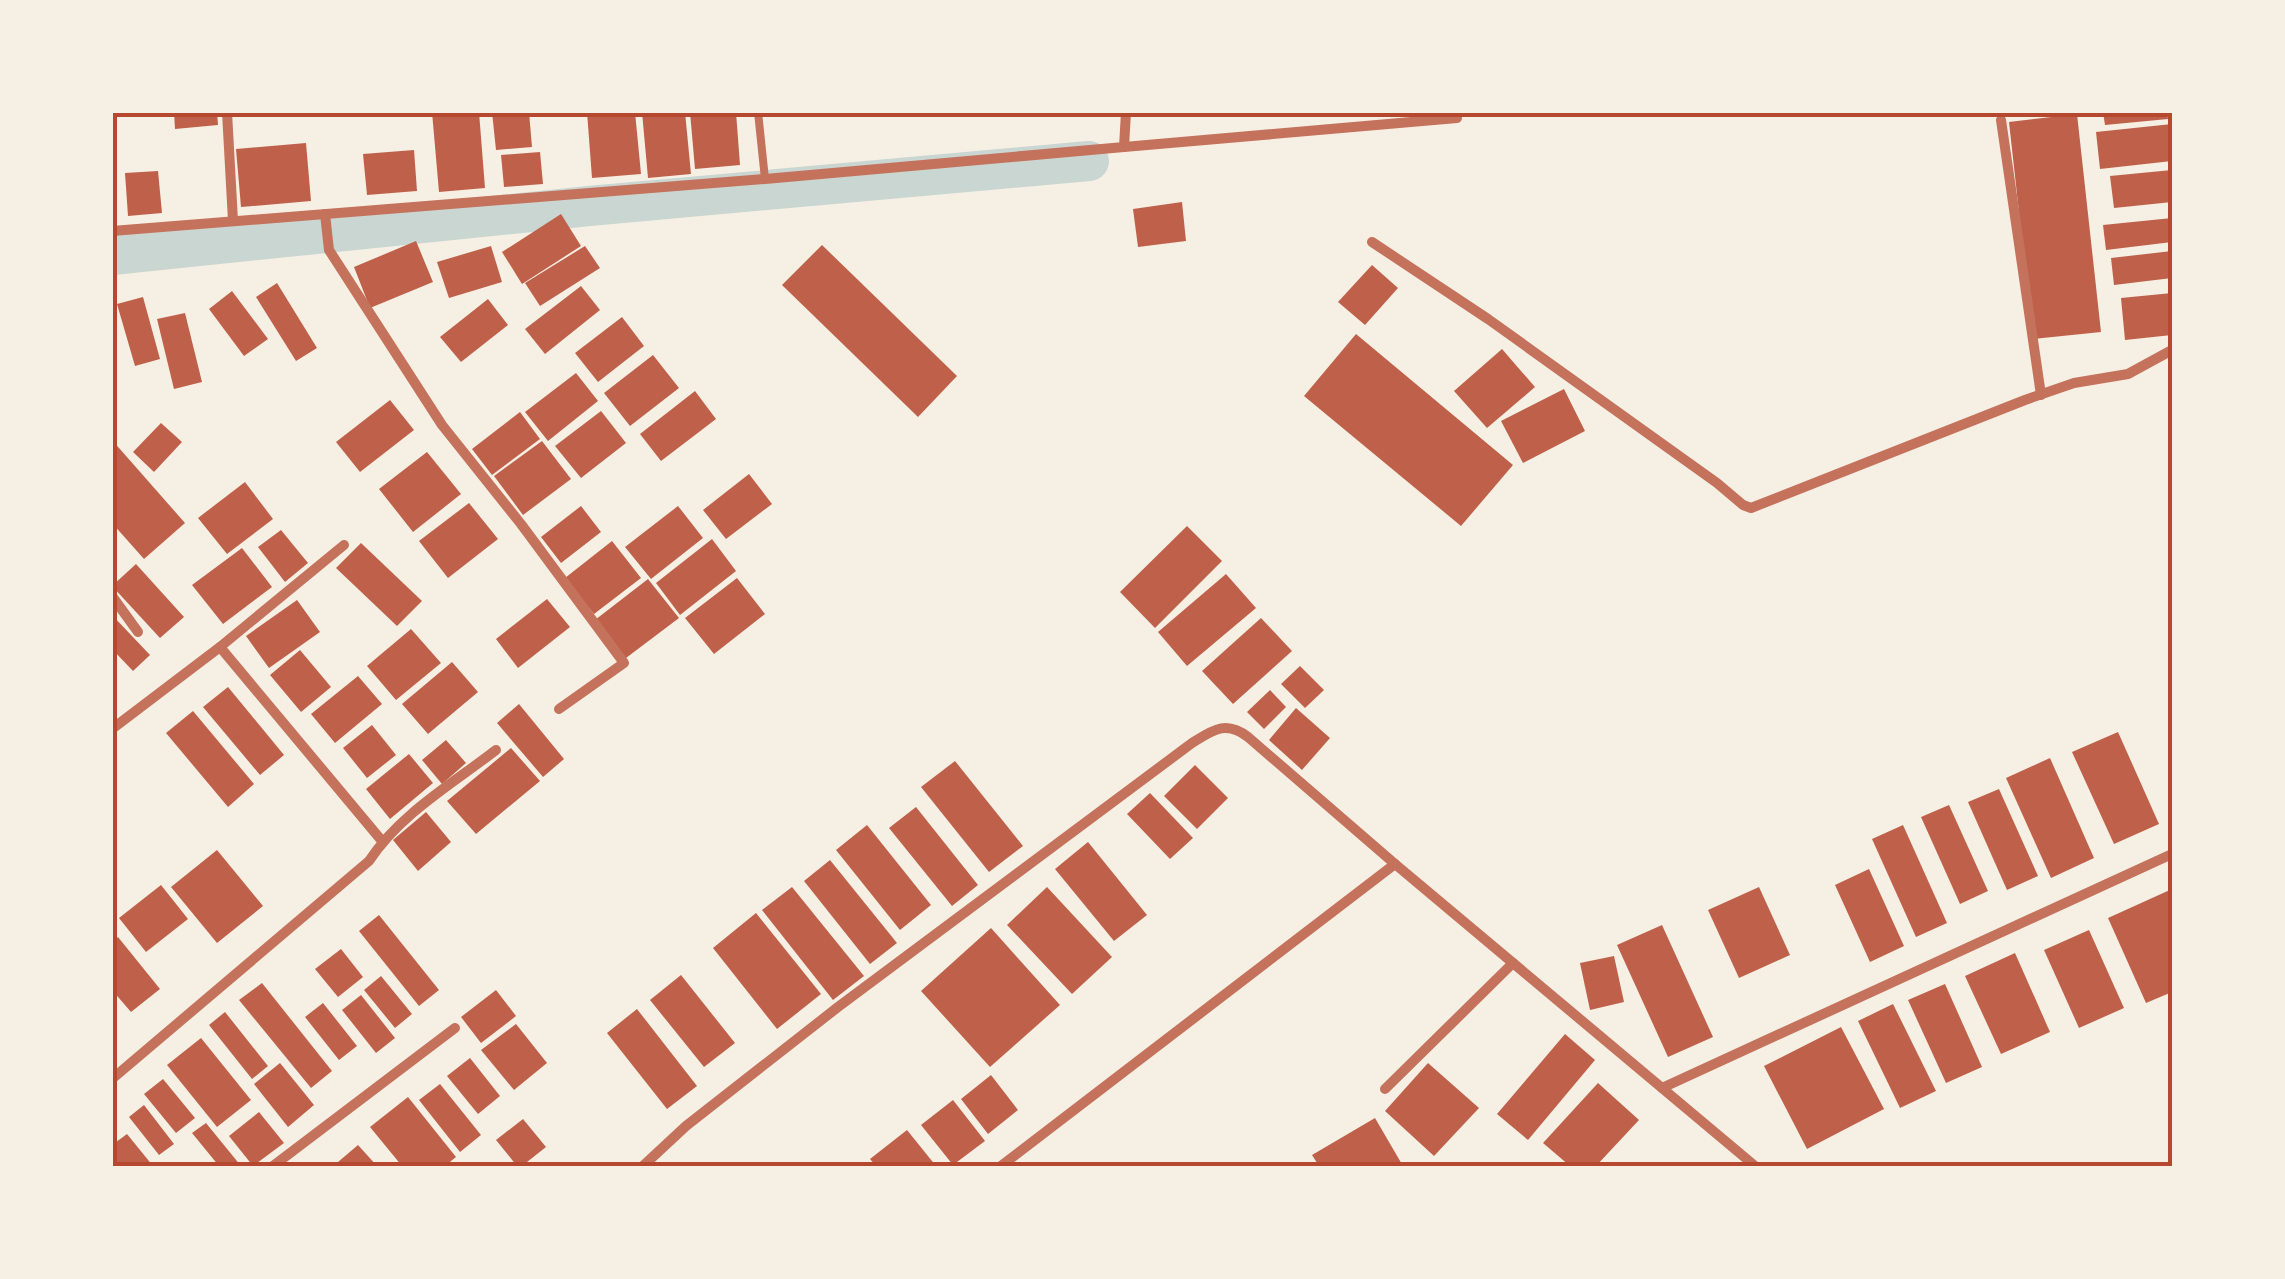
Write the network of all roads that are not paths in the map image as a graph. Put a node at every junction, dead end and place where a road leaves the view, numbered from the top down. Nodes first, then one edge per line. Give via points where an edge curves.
1 (227, 112) edge
2 (758, 112) edge
3 (1126, 112) edge
4 (1457, 118) dead end
5 (2001, 120) dead end
6 (1124, 148) junction
7 (765, 180) junction
8 (325, 214) junction
9 (233, 221) junction
10 (112, 230) edge
11 (1372, 242) dead end
12 (2172, 350) edge
13 (2042, 395) junction
14 (344, 545) dead end
15 (112, 596) edge
16 (138, 632) dead end
17 (220, 647) junction
18 (559, 709) dead end
19 (112, 729) edge
20 (496, 750) dead end
21 (382, 842) junction
22 (2172, 854) edge
23 (1395, 864) junction
24 (1513, 962) junction
25 (455, 1028) dead end
26 (112, 1079) edge
27 (1662, 1088) junction
28 (1384, 1089) dead end
29 (273, 1166) edge
30 (644, 1166) edge
31 (1001, 1166) edge
32 (1755, 1166) edge

1 - 9 street
2 - 7 lane
3 - 6 street
4 - 6 street
5 - 13 street
6 - 7 street
7 - 8 street
8 - 9 street
8 - 18 street via 329,250 442,424 624,664
9 - 10 street
11 - 13 street via 1747,507
12 - 13 street via 2128,374
14 - 17 street
15 - 16 street
17 - 19 street
17 - 21 street
20 - 21 street
21 - 26 street
22 - 27 street
23 - 24 street
23 - 30 street via 1248,737 1220,728 838,1007
23 - 31 street
24 - 27 street
24 - 28 street
25 - 29 street
27 - 32 street

